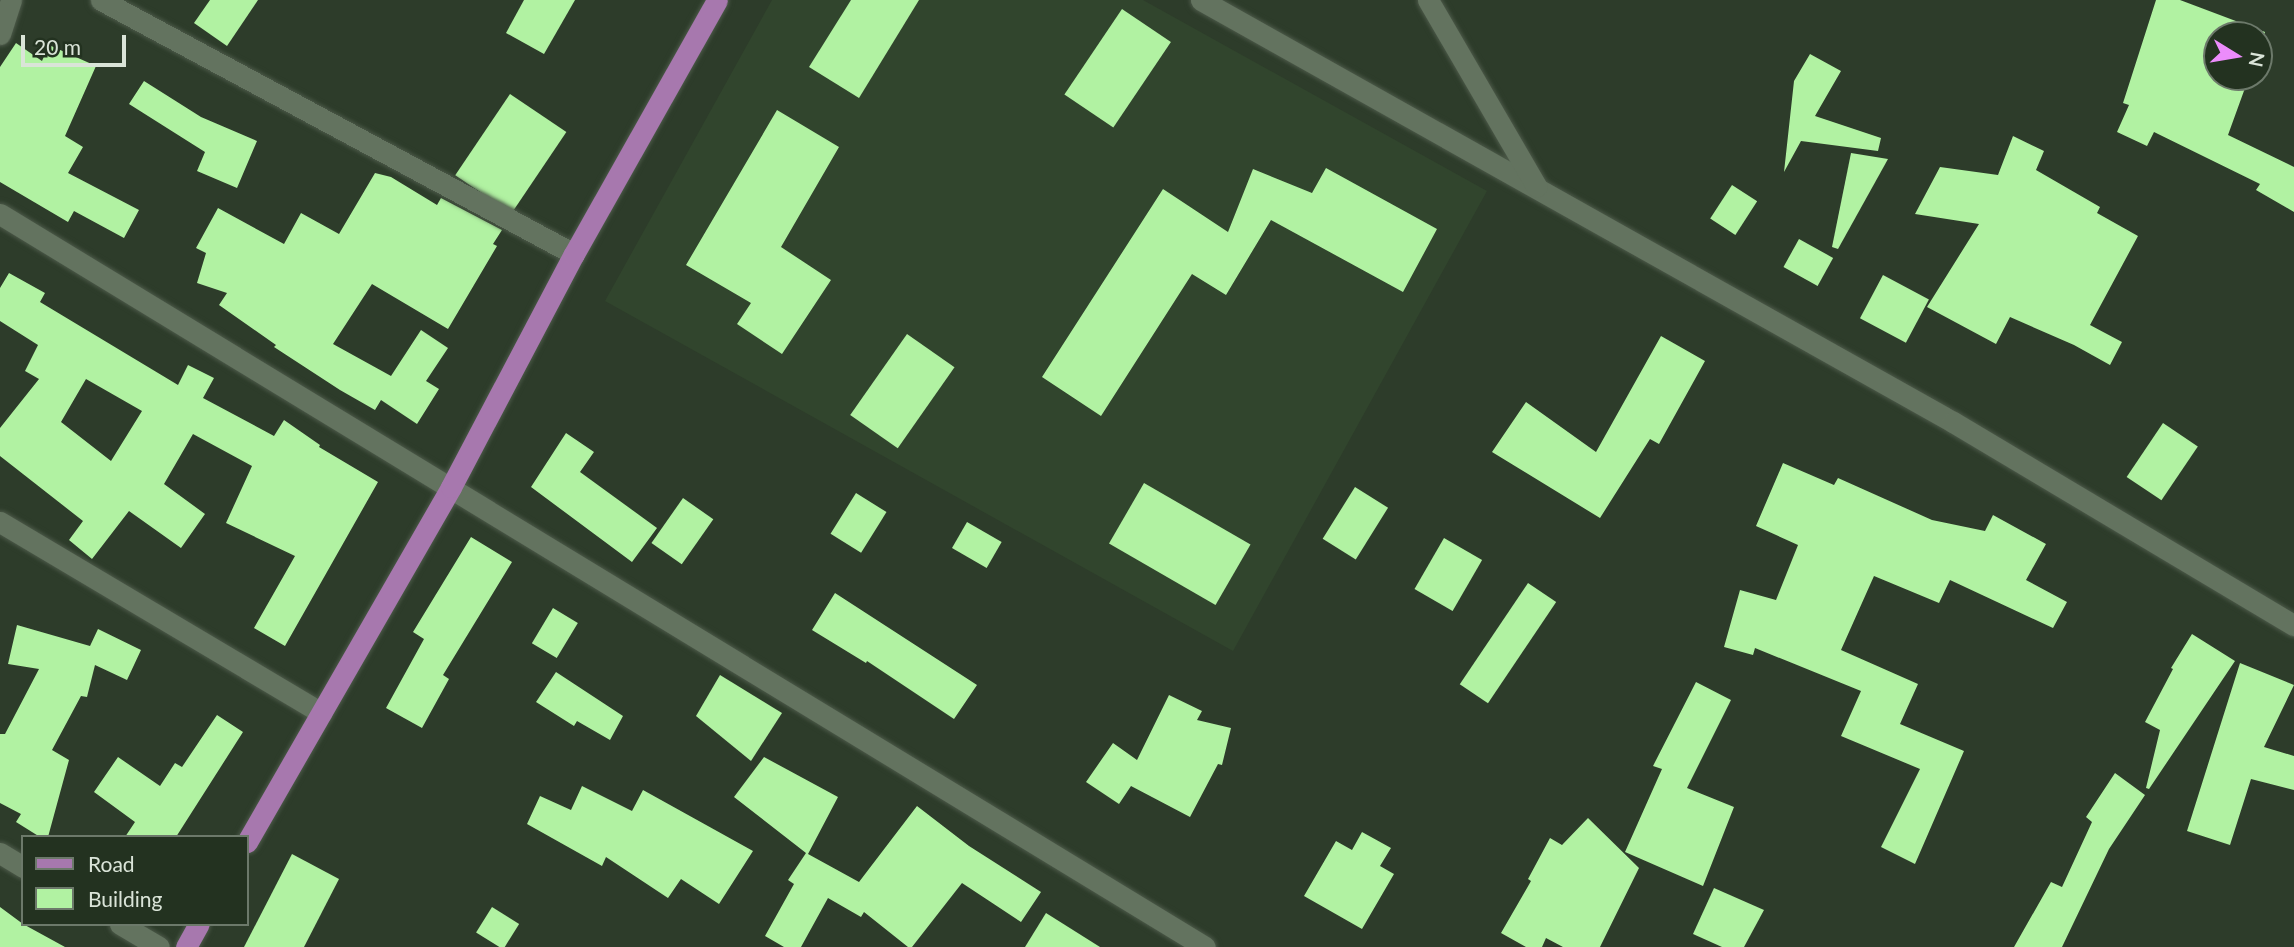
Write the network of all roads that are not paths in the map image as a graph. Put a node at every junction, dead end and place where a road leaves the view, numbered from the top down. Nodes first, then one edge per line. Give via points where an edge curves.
1 (11, 0) edge
2 (101, 0) edge
3 (717, 0) edge
4 (1201, 0) edge
5 (1428, 0) edge
6 (0, 34) edge
7 (1538, 189) junction
8 (0, 214) edge
9 (574, 254) junction
10 (451, 487) junction
11 (0, 522) edge
12 (2294, 625) edge
13 (322, 713) junction
14 (248, 840) edge
15 (0, 853) edge
16 (21, 866) edge
17 (123, 926) edge
18 (198, 926) edge
19 (159, 947) edge
20 (186, 947) edge
21 (1205, 947) edge

1 - 6 street
2 - 9 street
3 - 9 main road
4 - 7 street
5 - 7 street
7 - 12 street via 1953,422
8 - 10 street
9 - 10 main road
10 - 13 main road
10 - 21 street
11 - 13 street
13 - 14 main road
15 - 16 street
17 - 19 street
18 - 20 main road

